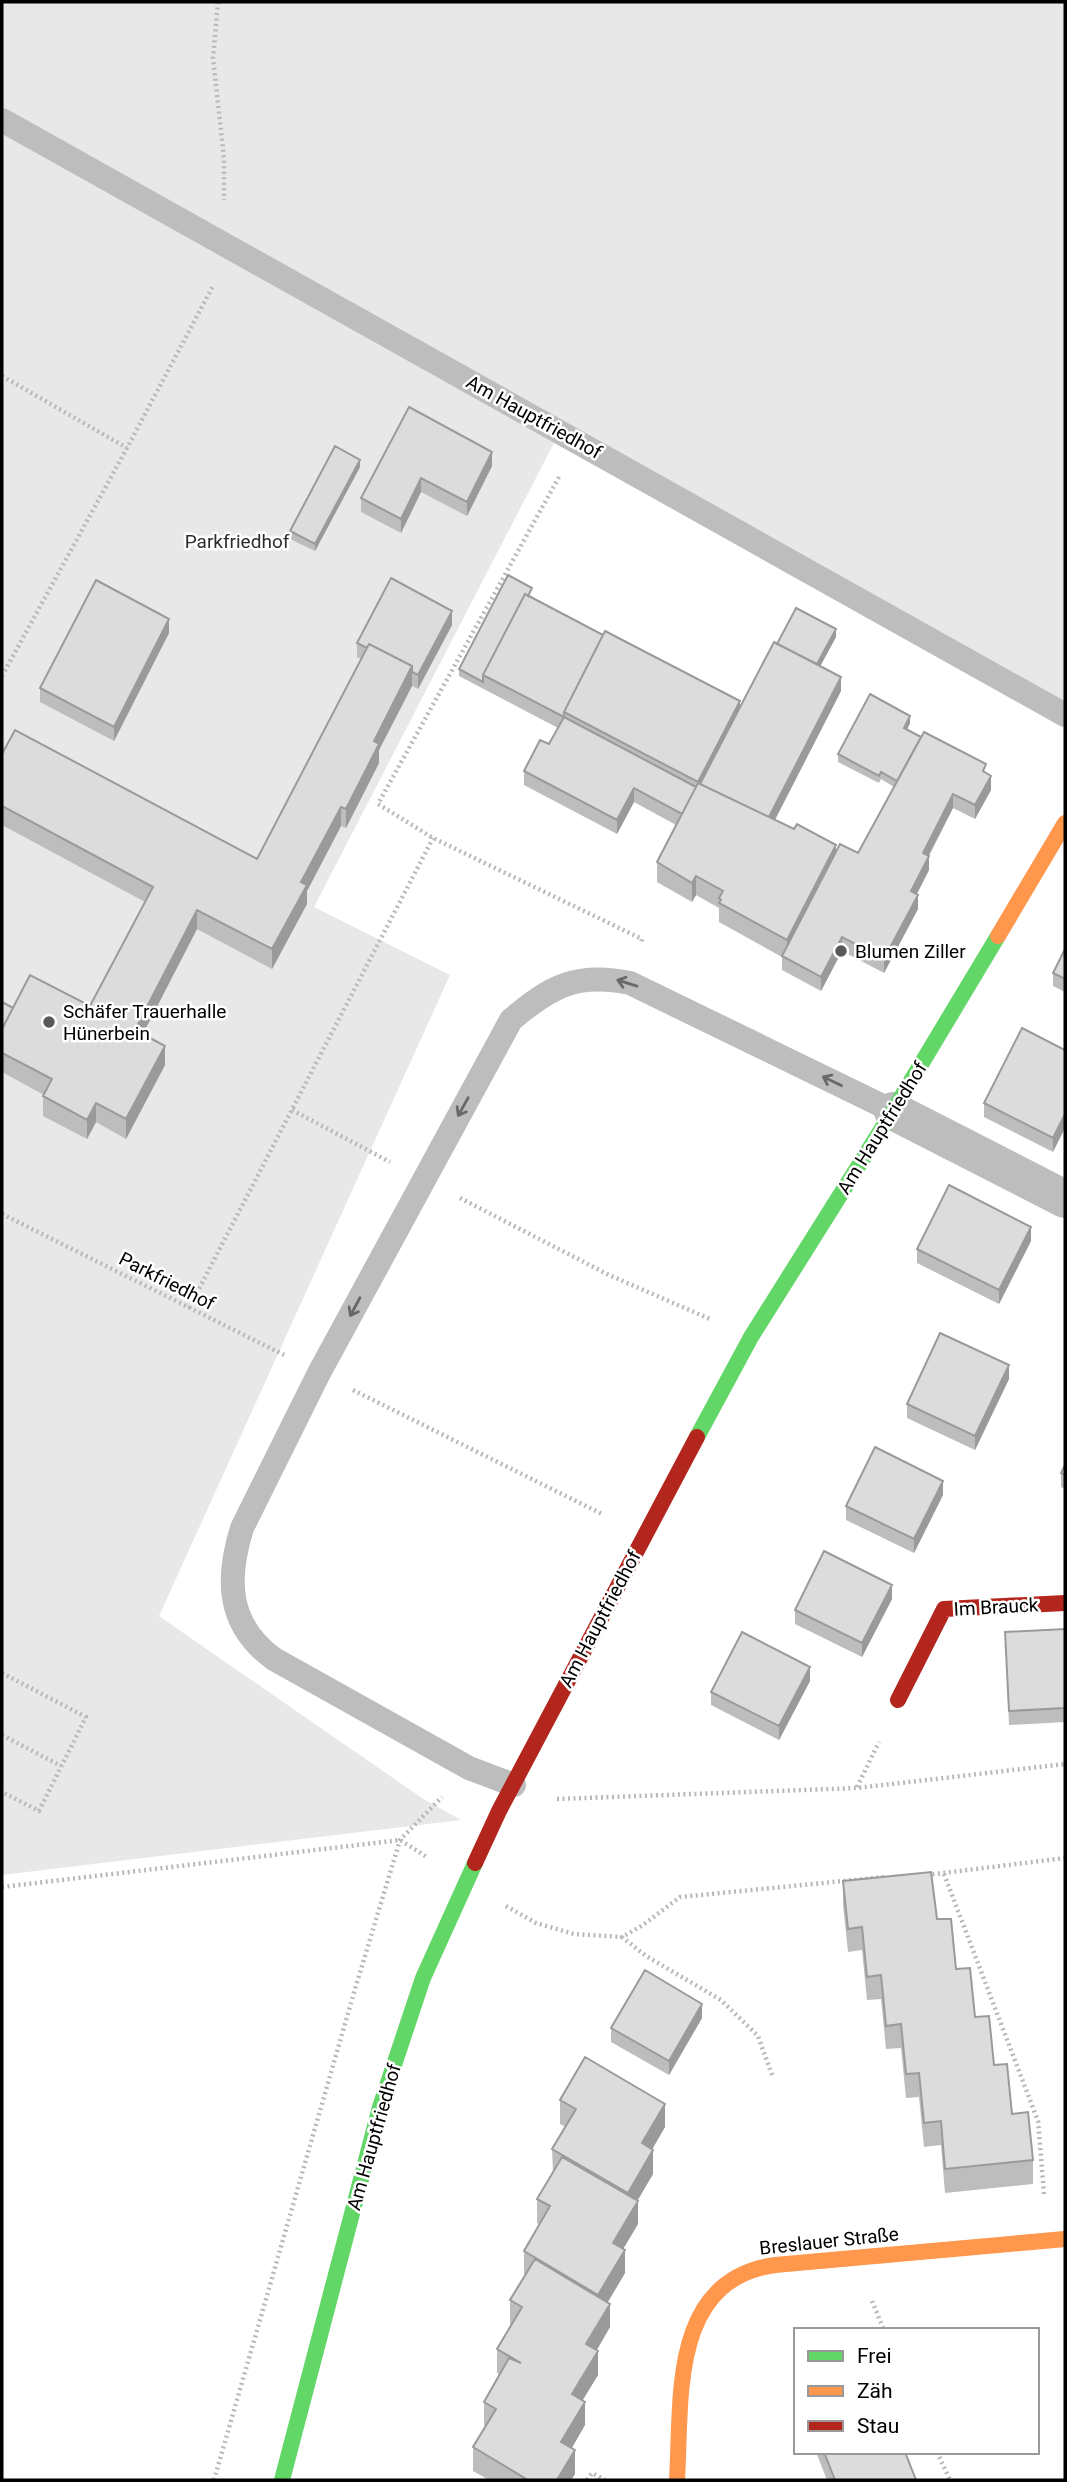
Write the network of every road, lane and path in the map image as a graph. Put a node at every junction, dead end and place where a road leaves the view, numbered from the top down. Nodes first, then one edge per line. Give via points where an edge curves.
1 (218, 2) edge
2 (2, 120) edge
3 (224, 244) junction
4 (2, 376) edge
5 (578, 442) junction
6 (127, 448) junction
7 (2, 676) edge
8 (1065, 715) edge
9 (1065, 823) edge
10 (433, 838) junction
11 (630, 983) junction
12 (292, 1110) junction
13 (893, 1111) junction
14 (423, 1179) junction
15 (1065, 1199) edge
16 (2, 1214) edge
17 (189, 1308) junction
18 (751, 1337) junction
19 (319, 1373) junction
20 (643, 1536) junction
21 (1065, 1603) edge
22 (2, 1673) edge
23 (898, 1700) joint
24 (2, 1735) edge
25 (1065, 1764) edge
26 (61, 1766) junction
27 (469, 1768) junction
28 (513, 1785) junction
29 (857, 1788) junction
30 (2, 1792) edge
31 (400, 1840) junction
32 (1065, 1858) edge
33 (944, 1874) junction
34 (917, 1876) edge
35 (894, 1877) edge
36 (466, 1881) junction
37 (2, 1887) edge
38 (622, 1937) junction
39 (772, 2075) dead end
40 (1065, 2239) edge
41 (1048, 2240) junction
42 (938, 2454) edge
43 (214, 2480) edge
44 (282, 2480) edge
45 (587, 2480) edge
46 (605, 2480) edge
47 (677, 2480) edge
48 (950, 2480) edge

1 - 3 path via 213,58 224,158
2 - 3 lane, Am Hauptfriedhof
3 - 5 lane, Am Hauptfriedhof
3 - 6 path via 216,281
4 - 6 path
5 - 8 lane, Am Hauptfriedhof
5 - 10 path via 378,804
6 - 7 path
9 - 13 street, Am Hauptfriedhof
10 - 11 path via 642,939
10 - 12 path
13 -> 11 lane
11 -> 14 lane via 606,978 579,981 545,995 511,1020
12 - 14 path
12 - 17 path
13 - 15 street
13 - 18 street, Am Hauptfriedhof
14 - 18 path via 609,1275
14 -> 19 lane
16 - 17 path, Parkfriedhof
17 - 19 path, Parkfriedhof
18 - 20 street, Am Hauptfriedhof
19 - 20 path, Parkfriedhof
19 - 27 lane via 242,1528 231,1579 234,1602 248,1632 274,1659
20 - 28 street, Am Hauptfriedhof
21 - 23 street, Im Brauck via 944,1609
22 - 26 path via 86,1717
23 - 29 path
24 - 26 path
25 - 29 path
26 - 30 path via 39,1811
27 - 28 lane
27 - 31 path
28 - 29 path via 540,1798 572,1800
28 - 36 street, Am Hauptfriedhof
31 - 37 path
31 - 43 path
32 - 33 path
33 - 34 path
33 - 41 path via 1038,2121
35 - 38 path via 680,1897
36 - 38 path via 536,1923 573,1934
36 - 44 street, Am Hauptfriedhof via 423,1978 380,2107
38 - 39 path via 721,2000 758,2036
40 - 41 street, Breslauer Straße
41 - 47 street, Breslauer Straße via 796,2263 740,2274 715,2295 694,2327 686,2360
42 - 48 path
45 - 46 path via 592,2473

